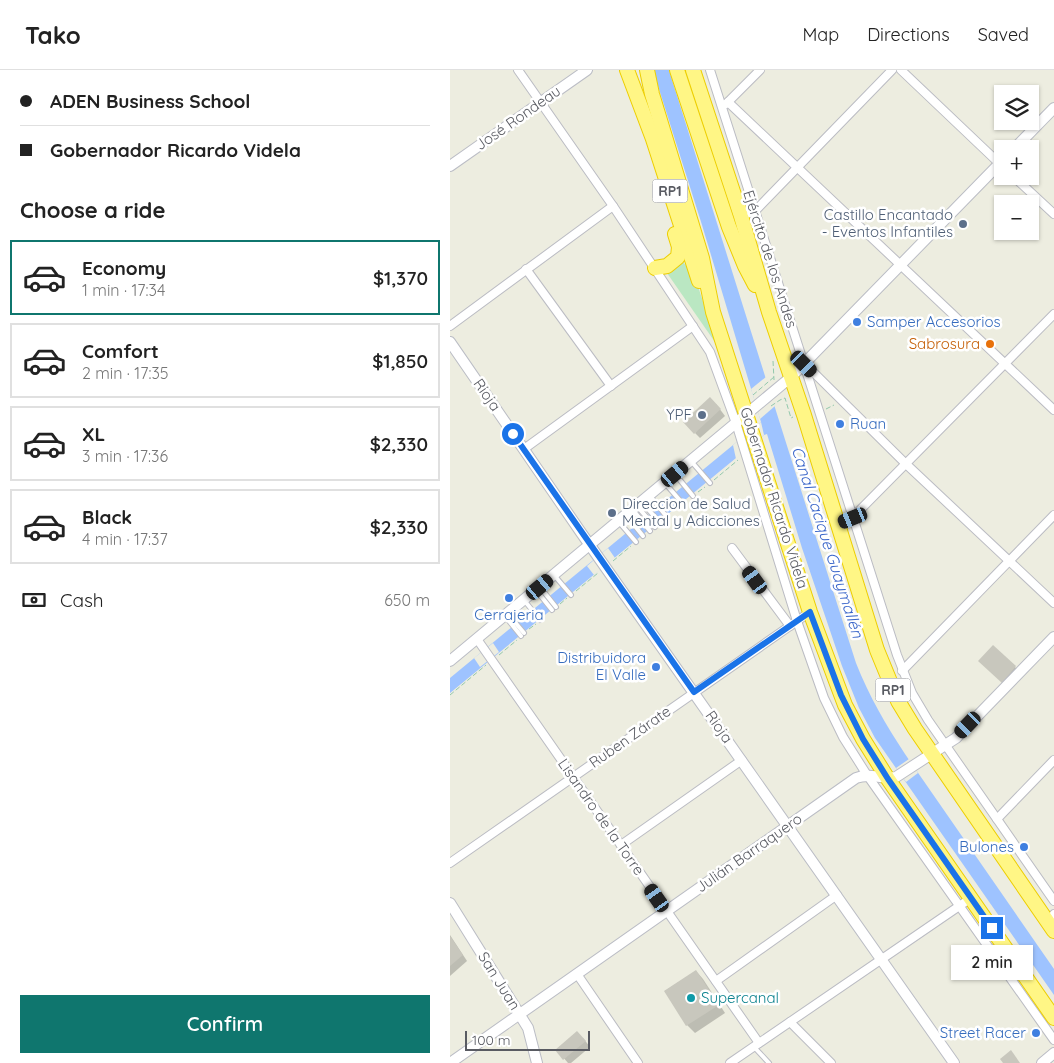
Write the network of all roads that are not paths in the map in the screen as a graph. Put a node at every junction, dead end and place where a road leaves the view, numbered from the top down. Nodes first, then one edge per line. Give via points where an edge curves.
1 (518, 70) edge
2 (587, 70) edge
3 (627, 70) edge
4 (677, 70) edge
5 (693, 70) edge
6 (710, 70) edge
7 (760, 70) edge
8 (892, 70) edge
9 (901, 70) edge
10 (648, 74) edge
11 (541, 102) junction
12 (638, 102) junction
13 (728, 102) junction
14 (722, 108) junction
15 (1054, 108) edge
16 (1023, 140) edge
17 (994, 157) edge
18 (450, 166) edge
19 (798, 168) junction
20 (994, 172) edge
21 (1023, 185) edge
22 (613, 206) junction
23 (755, 211) junction
24 (1054, 214) edge
25 (741, 216) junction
26 (901, 265) junction
27 (655, 268) junction
28 (526, 269) junction
29 (713, 312) junction
30 (769, 312) junction
31 (1054, 314) edge
32 (450, 326) edge
33 (693, 326) junction
34 (450, 342) edge
35 (1005, 363) junction
36 (804, 364) junction
37 (791, 376) junction
38 (610, 386) junction
39 (751, 410) junction
40 (1054, 410) edge
41 (736, 423) junction
42 (749, 444) junction
43 (524, 449) junction
44 (691, 461) junction
45 (906, 464) junction
46 (675, 474) junction
47 (709, 482) road end
48 (665, 483) junction
49 (693, 496) road end
50 (682, 504) dead end
51 (634, 508) junction
52 (1054, 516) edge
53 (667, 517) dead end
54 (853, 518) junction
55 (659, 522) dead end
56 (838, 523) junction
57 (654, 526) dead end
58 (650, 530) dead end
59 (643, 536) dead end
60 (635, 542) road end
61 (591, 545) junction
62 (732, 548) dead end
63 (1010, 561) junction
64 (554, 575) junction
65 (538, 589) junction
66 (570, 595) road end
67 (524, 600) junction
68 (1054, 603) edge
69 (554, 608) road end
70 (810, 612) junction
71 (506, 615) junction
72 (540, 620) road end
73 (797, 621) junction
74 (790, 626) junction
75 (522, 634) road end
76 (1054, 637) edge
77 (477, 639) junction
78 (450, 662) edge
79 (902, 671) junction
80 (694, 692) junction
81 (946, 746) junction
82 (932, 755) junction
83 (742, 760) junction
84 (1054, 760) edge
85 (867, 775) junction
86 (573, 777) junction
87 (888, 779) junction
88 (997, 819) junction
89 (788, 826) junction
90 (621, 846) junction
91 (450, 863) edge
92 (837, 895) junction
93 (971, 898) junction
94 (1054, 902) edge
95 (450, 903) edge
96 (959, 907) junction
97 (666, 911) junction
98 (1052, 922) edge
99 (882, 959) junction
100 (577, 974) junction
101 (716, 981) junction
102 (519, 1014) junction
103 (1054, 1018) edge
104 (790, 1022) junction
105 (1054, 1040) edge
106 (757, 1045) junction
107 (1054, 1053) edge
108 (450, 1063) edge
109 (537, 1063) edge
110 (638, 1063) edge
111 (730, 1063) edge
112 (769, 1063) edge
113 (831, 1063) edge
114 (954, 1063) edge
115 (1042, 1063) edge

1 - 11 street
2 - 11 street, José Rondeau
3 - 12 highway, RP1
4 - 30 highway, RP1 via 729,227
5 - 25 highway, RP1
6 - 14 street, Ejército de los Andes
7 - 13 street
8 - 19 street
9 - 17 street
10 - 29 highway, Gobernador Ricardo Videla / RP1 via 702,258
11 - 18 street, José Rondeau
11 - 22 street
12 - 27 highway via 642,131 679,247 678,257 673,262
12 - 29 highway, RP1
13 - 14 street
13 - 19 street
14 - 23 street, Ejército de los Andes
15 - 16 street
19 - 23 street
19 - 26 street
20 - 26 street
21 - 24 street
22 - 27 street
22 - 28 street
23 - 25 street
23 - 36 street, Ejército de los Andes
25 - 30 highway, RP1
26 - 35 street
26 - 36 street
27 - 33 street
28 - 32 street
28 - 38 street
29 - 39 highway, Gobernador Ricardo Videla / RP1
30 - 37 highway, RP1
31 - 35 street
33 - 38 street
33 - 41 street via 710,352
34 - 43 street, Rioja
35 - 40 street
35 - 45 street
36 - 37 street
36 - 45 street
36 - 54 street, Ejército de los Andes
37 - 39 street via 772,397
37 - 56 highway, RP1
38 - 43 street
39 - 41 street
39 - 42 highway, Gobernador Ricardo Videla / RP1
41 - 42 street via 741,439
41 - 44 street
42 - 70 highway, Gobernador Ricardo Videla / RP1
42 - 73 street
43 - 61 street, Rioja
44 - 46 street
44 - 47 lane
45 - 54 street
45 - 63 street
46 - 48 street
46 - 49 lane
48 - 50 lane
48 - 51 street
51 - 53 lane via 658,507
51 - 55 lane via 651,513
51 - 57 lane
51 - 58 lane
51 - 59 lane via 635,526
51 - 60 lane via 627,532
51 - 61 street
52 - 63 street
54 - 56 street
54 - 79 street, Ejército de los Andes
56 - 82 highway, RP1 via 886,675 906,715
61 - 64 street
61 - 80 street, Rioja
62 - 74 street
63 - 68 street
63 - 79 street
64 - 65 street
64 - 66 lane
65 - 67 street
65 - 69 lane
67 - 71 street
67 - 72 lane
70 - 73 street, Ruben Zárate
70 - 87 highway, Gobernador Ricardo Videla / RP1 via 845,705
71 - 75 lane
71 - 77 street
73 - 74 street, Ruben Zárate
73 - 85 street via 830,712
74 - 80 street, Ruben Zárate
76 - 81 street
77 - 78 street
77 - 86 street, Lisandro de la Torre
79 - 81 street, Ejército de los Andes via 912,693
80 - 83 street, Rioja
80 - 86 street, Ruben Zárate
81 - 82 street
81 - 88 street, Ejército de los Andes
82 - 87 street via 908,771
82 - 98 highway, RP1
83 - 89 street, Rioja
83 - 90 street
84 - 88 street
85 - 87 street
85 - 89 street, Julián Barraquero via 856,778
85 - 96 street
86 - 90 street, Lisandro de la Torre
86 - 91 street, Ruben Zárate
87 - 93 highway, Gobernador Ricardo Videla / RP1
88 - 94 street, Ejército de los Andes
89 - 92 street, Rioja
89 - 97 street, Julián Barraquero
90 - 97 street, Lisandro de la Torre
92 - 99 street, Rioja
92 - 101 street
93 - 96 street
93 - 103 highway, Gobernador Ricardo Videla / RP1
95 - 102 street, San Juan
96 - 99 street
96 - 105 street
97 - 100 street, Julián Barraquero
97 - 101 street, Lisandro de la Torre
99 - 104 street
99 - 114 street, Rioja
100 - 102 street, Julián Barraquero
100 - 110 street
101 - 106 street, Lisandro de la Torre
102 - 108 street, Julián Barraquero
102 - 109 street, San Juan via 531,1035
104 - 106 street
104 - 113 street
106 - 111 street
106 - 112 lane
107 - 115 street

